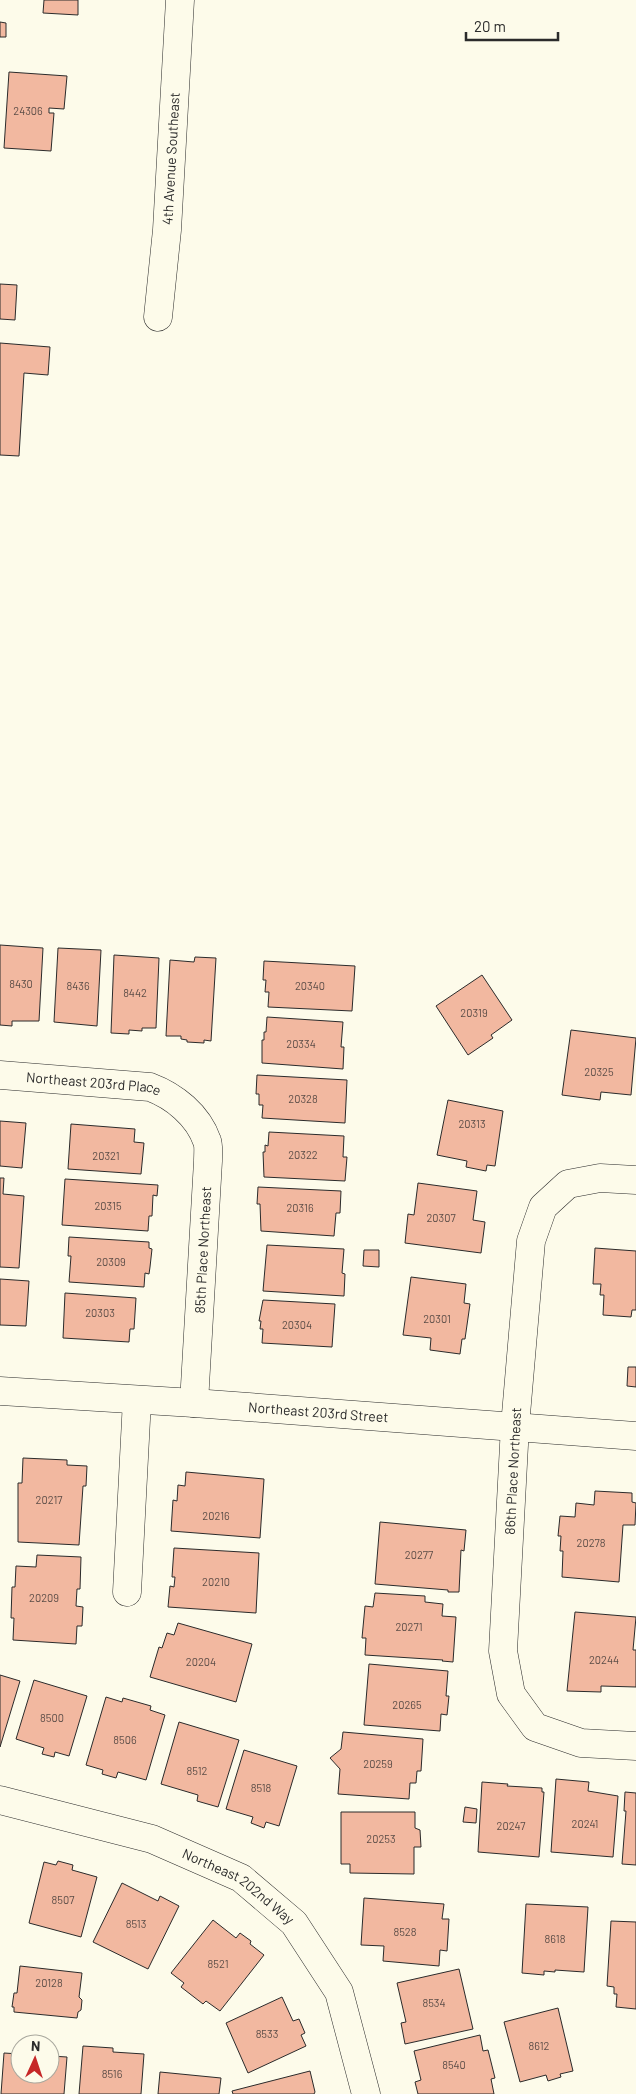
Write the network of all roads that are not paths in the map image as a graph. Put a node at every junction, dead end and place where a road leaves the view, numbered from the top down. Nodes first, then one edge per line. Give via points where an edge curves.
1 (180, 0) edge
2 (158, 317) dead end
3 (0, 1076) edge
4 (182, 1105) joint
5 (636, 1180) edge
6 (0, 1391) edge
7 (138, 1400) junction
8 (194, 1403) junction
9 (515, 1426) junction
10 (636, 1436) edge
11 (127, 1592) dead end
12 (636, 1746) edge
13 (0, 1800) edge
14 (366, 2094) edge

1 - 2 street, 4th Avenue Southeast via 167,230
3 - 4 street, Northeast 203rd Place via 150,1087 166,1093
4 - 8 street, 85th Place Northeast via 207,1141 208,1161
5 - 9 street, 86th Place Northeast via 600,1178 568,1184 543,1207 531,1241
6 - 7 street, Northeast 203rd Street
7 - 8 street, Northeast 203rd Street
7 - 11 street
8 - 9 street, Northeast 203rd Street
9 - 10 street, Northeast 203rd Street
9 - 12 street, 86th Place Northeast via 503,1651 511,1694 535,1727 581,1743
13 - 14 street, Northeast 202nd Way via 152,1839 241,1878 294,1923 339,1992

